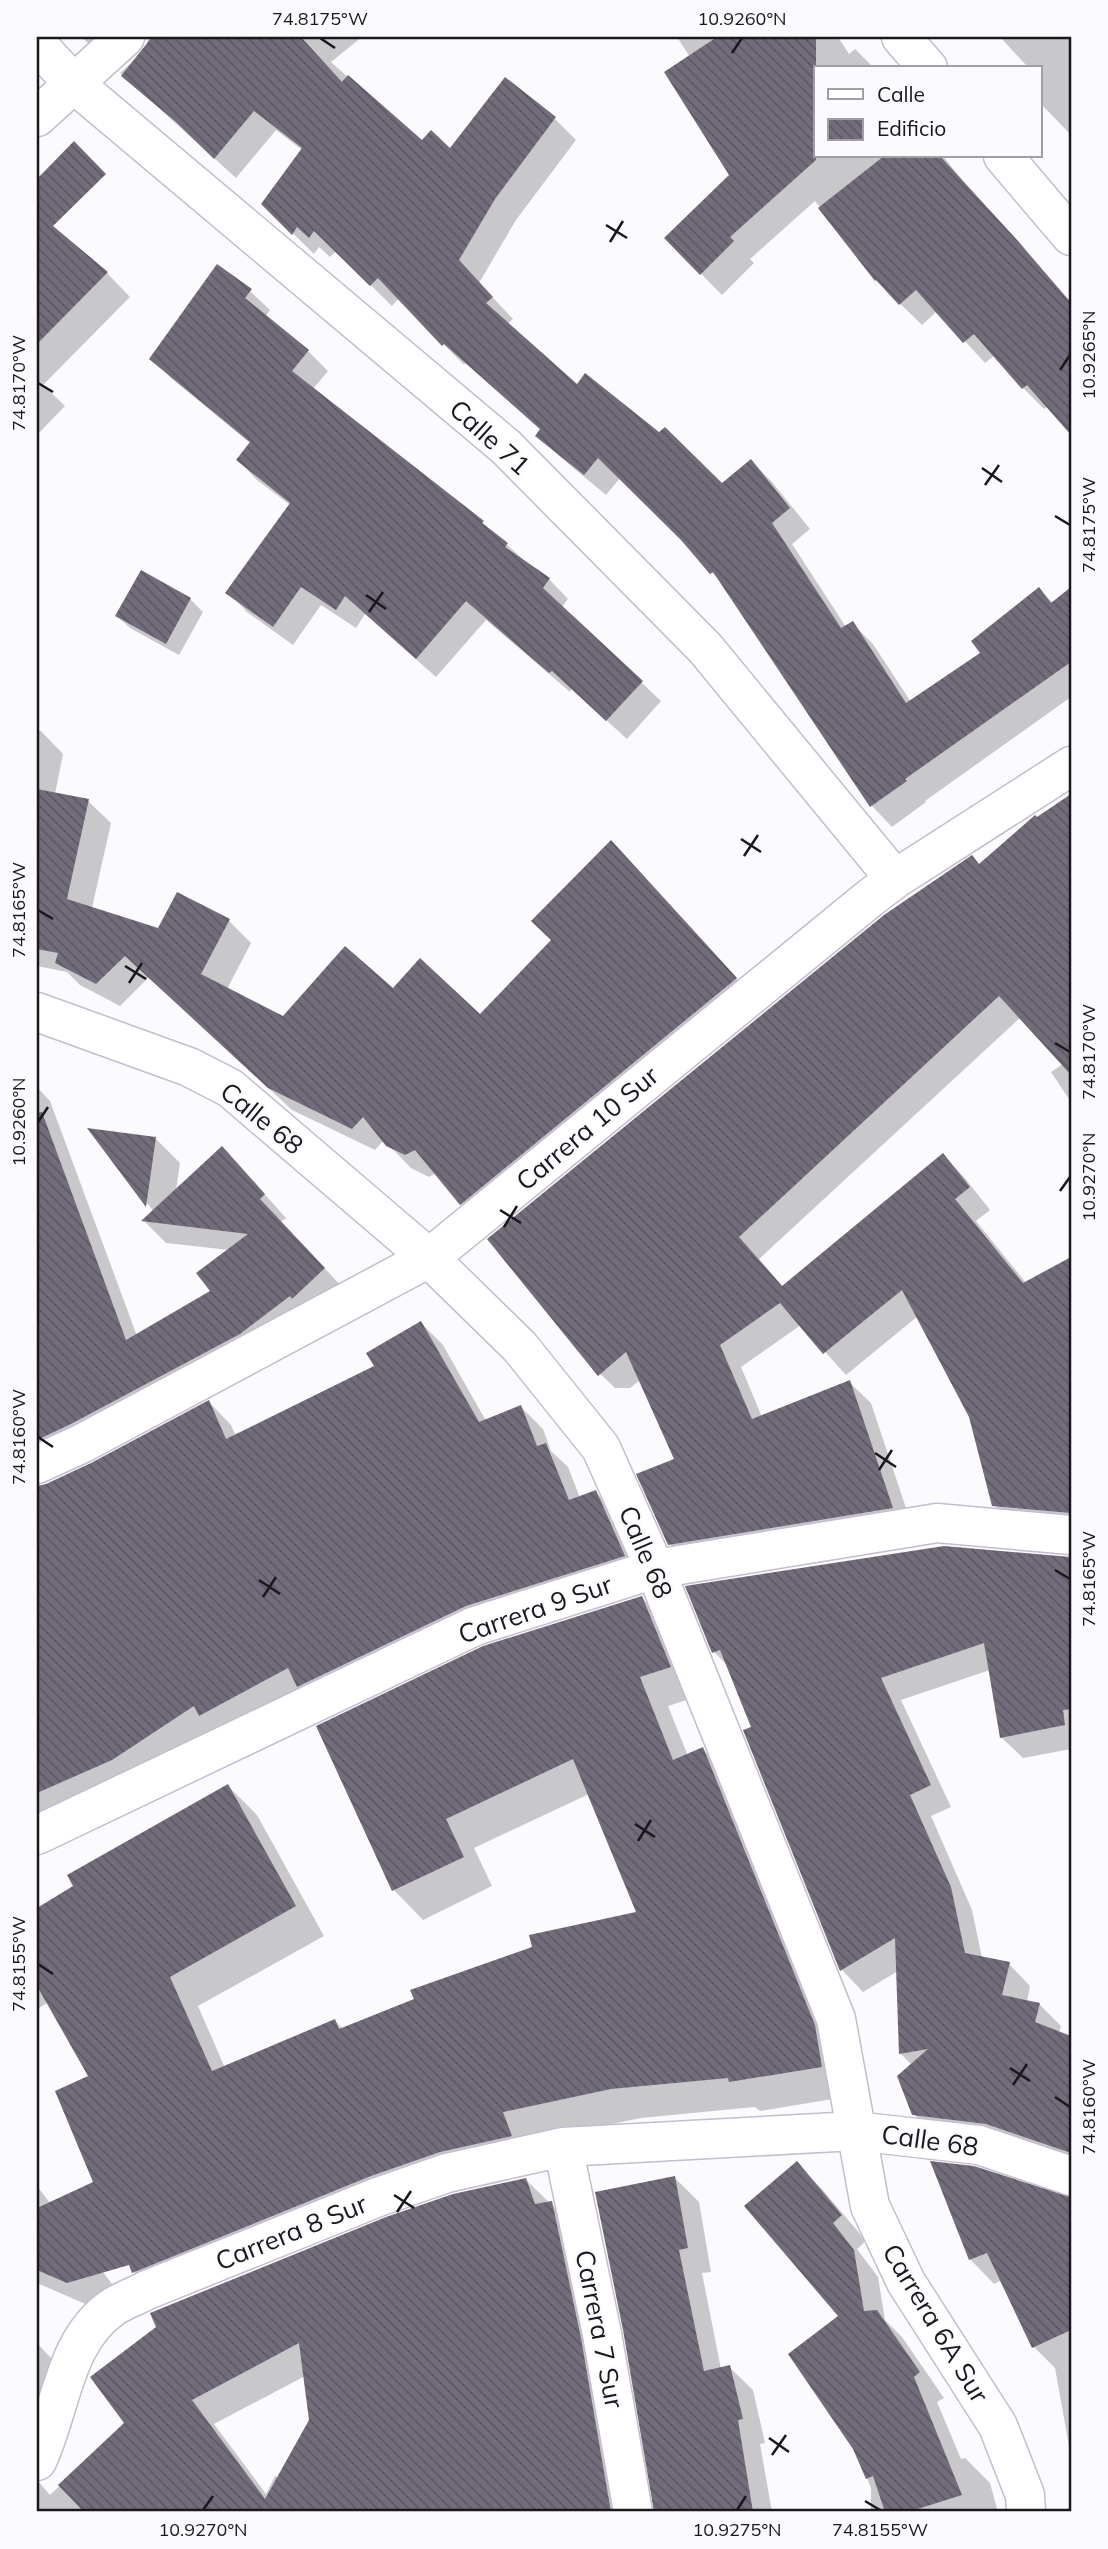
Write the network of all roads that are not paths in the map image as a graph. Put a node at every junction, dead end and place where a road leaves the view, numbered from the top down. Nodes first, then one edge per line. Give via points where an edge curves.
1 (125, 37) edge
2 (901, 37) edge
3 (37, 44) edge
4 (926, 66) edge
5 (73, 83) junction
6 (37, 117) edge
7 (1005, 158) edge
8 (1071, 236) edge
9 (1071, 766) edge
10 (895, 879) junction
11 (37, 1012) edge
12 (429, 1258) junction
13 (37, 1464) edge
14 (1071, 1535) edge
15 (654, 1569) junction
16 (37, 1835) edge
17 (855, 2131) junction
18 (563, 2147) junction
19 (1071, 2176) edge
20 (37, 2461) edge
21 (633, 2512) edge
22 (1027, 2512) edge

1 - 5 street
2 - 4 street
3 - 5 street, Calle 71
5 - 6 street
5 - 10 street, Calle 71 via 506,447 705,648
7 - 8 street
9 - 10 street, Carrera 10 Sur
10 - 12 street, Carrera 10 Sur
11 - 12 street, Calle 68 via 189,1067 230,1088
12 - 13 street, Carrera 10 Sur
12 - 15 street, Calle 68 via 520,1347 601,1448
14 - 15 street, Carrera 9 Sur via 937,1523
15 - 16 street, Carrera 9 Sur via 475,1626
15 - 17 street, Calle 68 via 836,2018
17 - 18 street, Carrera 8 Sur
17 - 19 street, Calle 68 via 979,2145
17 - 22 street, Carrera 6A Sur via 870,2206 906,2282 998,2426 1025,2495
18 - 20 street, Carrera 8 Sur via 447,2173 379,2196 112,2308 85,2335 60,2389
18 - 21 street, Carrera 7 Sur

